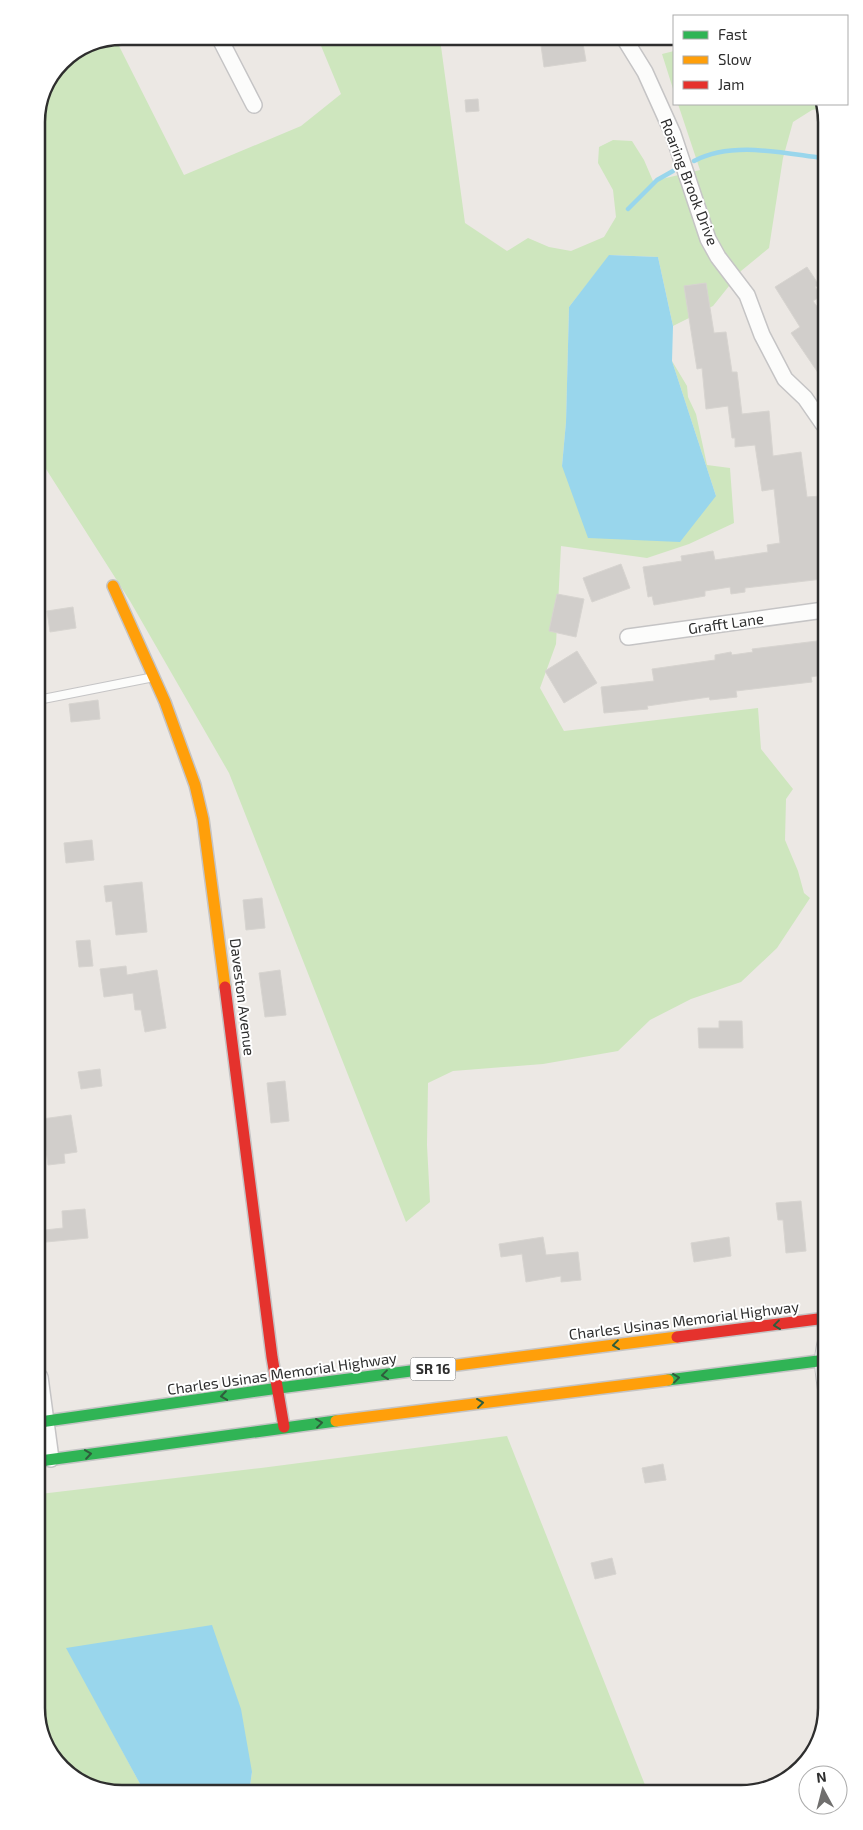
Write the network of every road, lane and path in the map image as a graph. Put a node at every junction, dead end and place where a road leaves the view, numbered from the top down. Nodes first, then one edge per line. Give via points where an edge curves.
1 (224, 45) edge
2 (628, 45) edge
3 (254, 105) dead end
4 (818, 417) edge
5 (113, 586) dead end
6 (818, 611) edge
7 (628, 637) dead end
8 (155, 677) junction
9 (45, 699) edge
10 (818, 1319) edge
11 (818, 1360) edge
12 (278, 1388) junction
13 (45, 1422) edge
14 (284, 1427) junction
15 (45, 1447) edge
16 (46, 1460) edge

1 - 3 street
2 - 4 street, Roaring Brook Drive via 645,72 673,134 708,240 748,295 762,335 786,379
5 - 8 main road, Daveston Avenue
6 - 7 street, Grafft Lane
8 - 9 lane
8 - 12 main road, Daveston Avenue via 193,776 203,819
10 -> 12 main road, Charles Usinas Memorial Highway / SR 16
14 -> 11 main road
12 -> 13 main road, Charles Usinas Memorial Highway / SR 16
12 - 14 main road, Daveston Avenue
16 -> 14 main road
15 - 16 street

